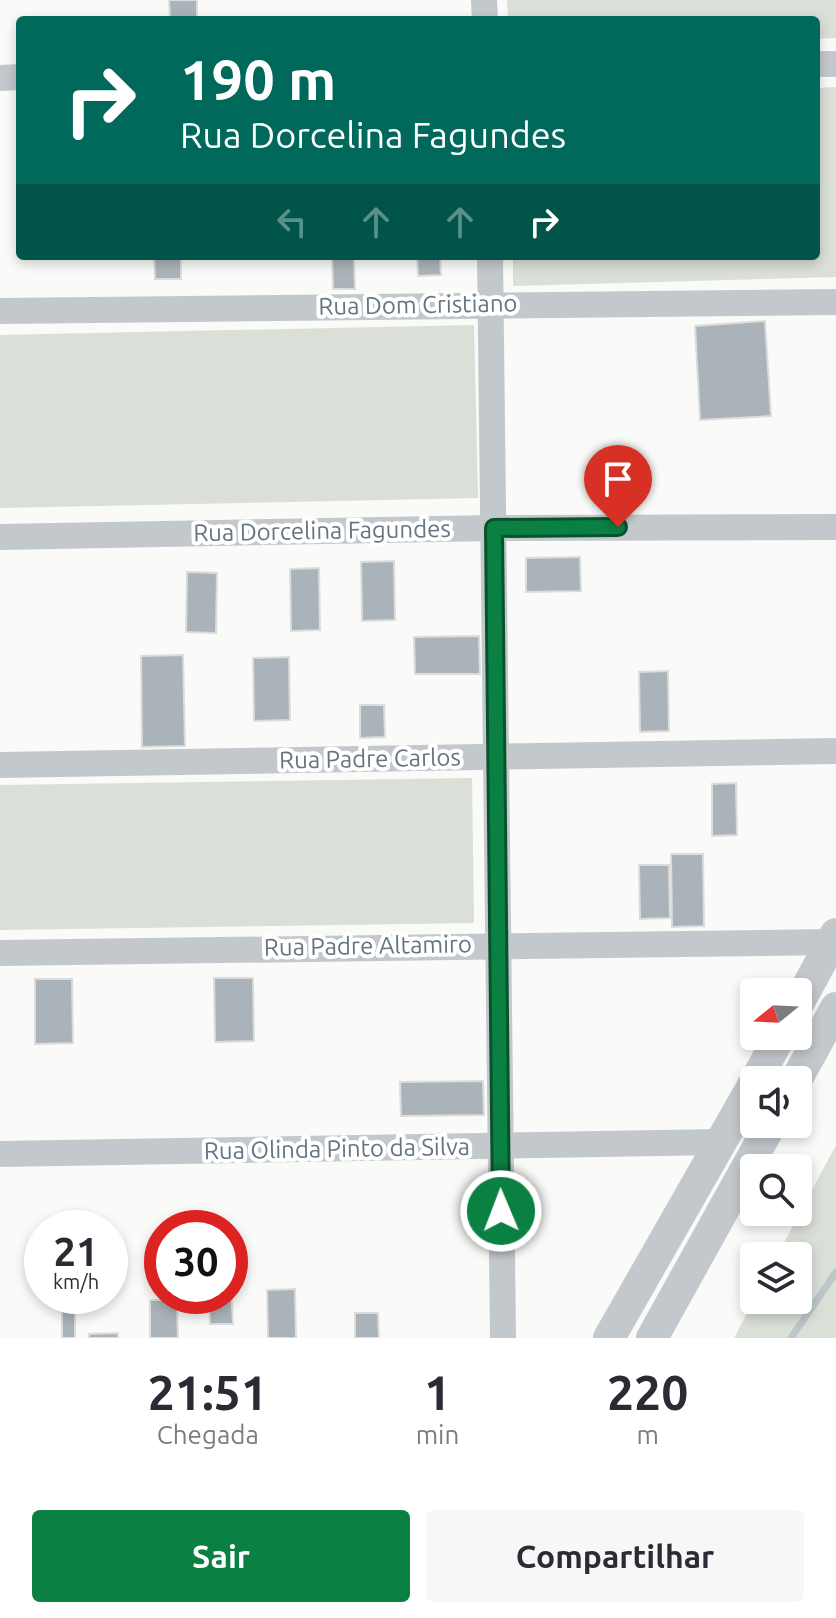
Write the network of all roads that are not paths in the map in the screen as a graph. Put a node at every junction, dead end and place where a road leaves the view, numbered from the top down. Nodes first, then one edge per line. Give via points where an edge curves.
1 (490, 260) edge
2 (836, 302) edge
3 (491, 304) junction
4 (0, 311) edge
5 (836, 527) edge
6 (494, 528) junction
7 (0, 537) edge
8 (836, 751) edge
9 (497, 757) junction
10 (0, 765) edge
11 (835, 939) edge
12 (499, 944) junction
13 (0, 953) edge
14 (812, 979) edge
15 (836, 1008) edge
16 (804, 1066) edge
17 (740, 1109) edge
18 (763, 1138) edge
19 (722, 1142) junction
20 (500, 1147) junction
21 (0, 1154) edge
22 (503, 1338) edge
23 (609, 1338) edge
24 (652, 1338) edge

1 - 3 street
2 - 3 street, Rua Dom Cristiano
3 - 4 street, Rua Dom Cristiano
3 - 6 street
5 - 6 street, Rua Dorcelina Fagundes
6 - 7 street, Rua Dorcelina Fagundes
6 - 9 street
8 - 9 street, Rua Padre Carlos
9 - 10 street, Rua Padre Carlos
9 - 12 street
11 - 12 street, Rua Padre Altamiro
11 - 14 street
12 - 13 street, Rua Padre Altamiro
12 - 20 street
15 - 16 street
17 - 19 street
18 - 24 street
19 - 20 street, Rua Olinda Pinto da Silva
19 - 23 street
20 - 21 street, Rua Olinda Pinto da Silva
20 - 22 street

